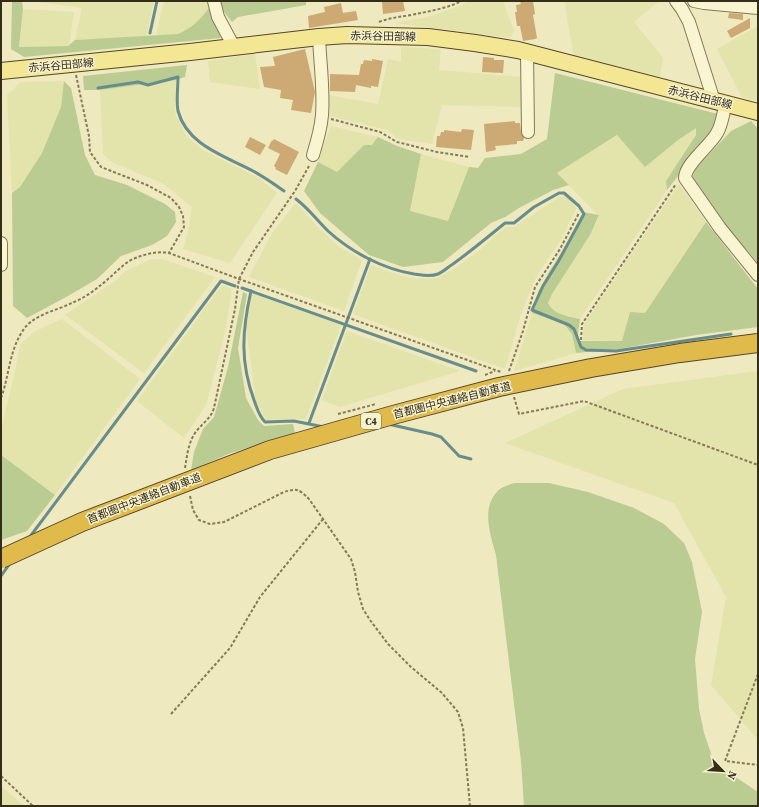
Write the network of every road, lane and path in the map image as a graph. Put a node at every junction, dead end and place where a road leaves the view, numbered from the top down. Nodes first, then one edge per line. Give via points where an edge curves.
1 (214, 1) edge
2 (462, 1) edge
3 (676, 1) edge
4 (694, 1) edge
5 (758, 8) edge
6 (364, 36) junction
7 (319, 37) junction
8 (234, 47) junction
9 (527, 53) junction
10 (75, 64) junction
11 (1, 71) edge
12 (720, 102) junction
13 (758, 112) edge
14 (322, 117) junction
15 (528, 132) dead end
16 (313, 155) joint
17 (470, 156) dead end
18 (685, 178) junction
19 (579, 213) dead end
20 (1, 243) edge
21 (169, 252) junction
22 (1, 265) edge
23 (758, 275) edge
24 (239, 279) junction
25 (581, 340) dead end
26 (758, 342) edge
27 (507, 374) dead end
28 (1, 398) edge
29 (185, 470) dead end
30 (189, 490) dead end
31 (323, 519) junction
32 (1, 559) edge
33 (758, 674) edge
34 (171, 714) dead end
35 (758, 765) edge
36 (1, 776) edge
37 (33, 806) edge
38 (470, 806) edge

1 - 8 street via 218,17
2 - 6 path via 440,9 389,18 372,24
3 - 12 street via 689,22
4 - 5 street
6 - 7 main road, 赤浜谷田部線
6 - 9 main road, 赤浜谷田部線 via 428,37
7 - 8 main road, 赤浜谷田部線
7 - 14 street via 323,89
8 - 10 main road, 赤浜谷田部線
9 - 12 main road, 赤浜谷田部線
9 - 15 street
10 - 11 main road, 赤浜谷田部線
10 - 21 path via 90,152 101,167 147,185 171,198 179,208 184,227
12 - 13 main road, 赤浜谷田部線
12 - 18 street via 718,133 691,165
14 - 16 street
14 - 17 path via 380,132 397,142 437,152
16 - 24 path via 306,173 253,252
18 - 23 street via 720,228
18 - 25 path via 676,183 582,324
19 - 27 path via 560,249 535,287 523,331
20 - 22 street
21 - 24 path
21 - 28 path via 153,252 133,259 102,285 75,302 30,322 22,331 15,346
24 - 29 path via 212,416 194,434 188,448
26 - 32 highway, 首都圏中央連絡自動車道 / C4, bridge via 591,368 499,387 393,415 263,453 89,519
30 - 31 path via 193,510 199,520 210,524 224,522 294,489 301,491 309,499
31 - 34 path via 260,597 230,648
31 - 38 path via 351,559 358,592 370,620 388,644 442,693 458,712 463,728
33 - 35 path via 725,761
36 - 37 path

